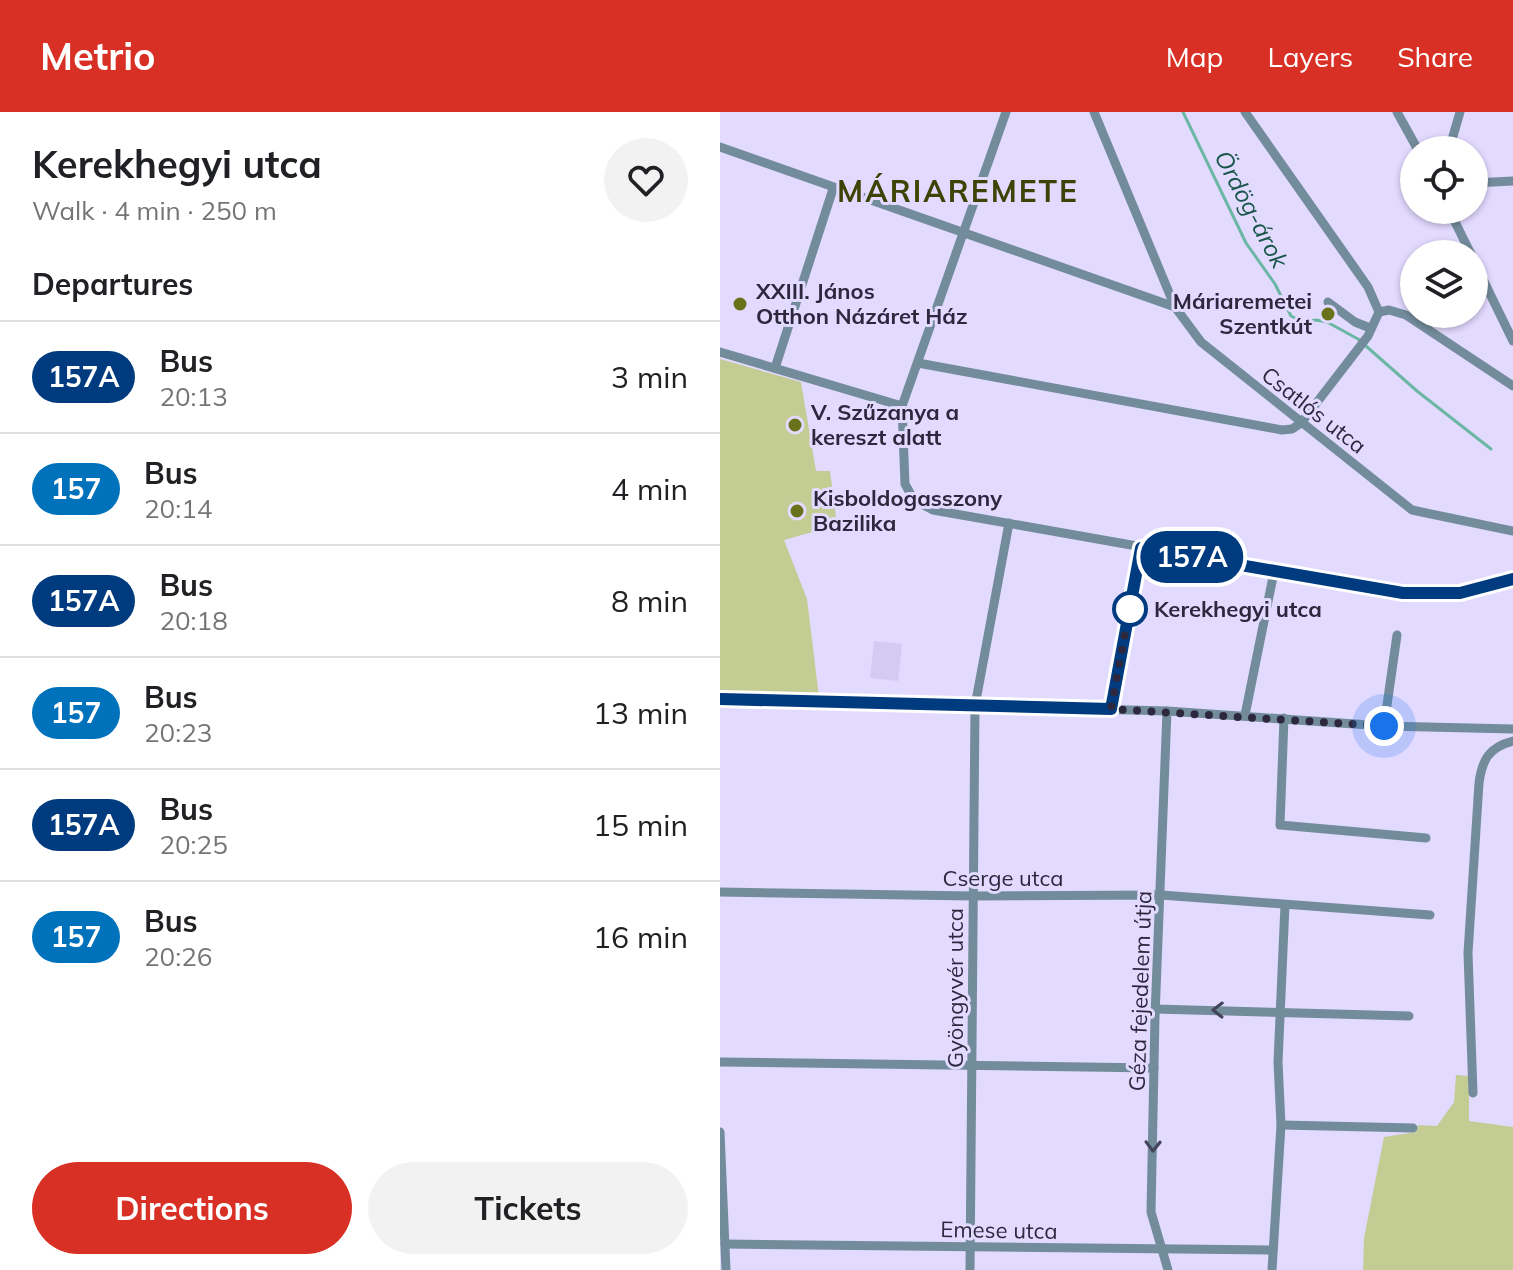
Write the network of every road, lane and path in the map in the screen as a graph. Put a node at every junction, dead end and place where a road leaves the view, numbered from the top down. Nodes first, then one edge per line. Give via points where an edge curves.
1 (1006, 112) edge
2 (1094, 112) edge
3 (1245, 112) edge
4 (1397, 112) edge
5 (1460, 112) edge
6 (1410, 136) edge
7 (1453, 136) edge
8 (720, 147) edge
9 (1513, 181) edge
10 (1488, 182) edge
11 (833, 189) junction
12 (962, 233) junction
13 (1488, 290) edge
14 (1328, 302) dead end
15 (1175, 307) junction
16 (1379, 312) junction
17 (1369, 332) junction
18 (1513, 341) edge
19 (720, 352) edge
20 (918, 363) junction
21 (775, 368) junction
22 (1513, 386) edge
23 (902, 406) junction
24 (1301, 423) junction
25 (1009, 523) junction
26 (1513, 531) edge
27 (1141, 548) junction
28 (1274, 572) junction
29 (1513, 579) edge
30 (1397, 635) dead end
31 (720, 699) edge
32 (975, 706) junction
33 (1111, 709) junction
34 (1167, 711) junction
35 (1245, 715) junction
36 (1284, 718) junction
37 (1384, 726) junction
38 (1513, 729) edge
39 (1513, 741) edge
40 (1426, 838) dead end
41 (720, 892) edge
42 (1161, 895) junction
43 (973, 896) junction
44 (1285, 905) junction
45 (1430, 915) dead end
46 (1155, 1009) junction
47 (1281, 1011) junction
48 (1409, 1016) dead end
49 (720, 1062) edge
50 (972, 1067) junction
51 (1154, 1068) junction
52 (1473, 1093) dead end
53 (1281, 1125) junction
54 (1413, 1128) dead end
55 (720, 1132) edge
56 (720, 1149) edge
57 (725, 1244) junction
58 (970, 1248) junction
59 (1164, 1250) junction
60 (1273, 1250) junction
61 (726, 1270) edge
62 (970, 1270) edge
63 (1168, 1270) edge
64 (1272, 1270) edge

1 - 12 street
2 - 15 street, Csatlós utca
3 - 16 street via 1368,287
4 - 6 street
5 - 7 street
8 - 11 street
9 - 10 street
11 - 12 street
11 - 21 street
12 - 15 street
12 - 20 street
13 - 18 street
14 - 17 street
15 - 24 street, Csatlós utca via 1201,342
16 - 17 street
16 - 22 street via 1406,315
17 - 24 street
19 - 21 street
20 - 23 street
20 - 24 street via 1282,430
21 - 23 street
23 - 25 street via 905,484 914,500 933,510
24 - 26 street, Csatlós utca via 1412,510
25 - 27 street
25 - 32 street, Gyöngyvér utca
27 - 28 street
27 - 33 street
28 - 29 street via 1429,595 1470,592
28 - 35 street
30 - 37 street
31 - 32 street
32 - 33 street
32 - 43 street, Gyöngyvér utca
33 - 34 street
34 - 35 street
34 - 42 street, Géza fejedelem útja
35 - 36 street
36 - 37 street
36 - 40 street via 1280,825
37 - 38 street
39 - 52 street via 1485,757 1479,783 1468,941
41 - 43 street, Cserge utca
42 - 43 street, Cserge utca
42 - 44 street, Cserge utca
42 - 46 street, Géza fejedelem útja
43 - 50 street, Gyöngyvér utca
44 - 45 street, Cserge utca
44 - 47 street
47 -> 46 street
46 - 51 street, Géza fejedelem útja
47 - 48 street
47 - 53 street
49 - 50 street
50 - 51 street
50 - 58 street, Gyöngyvér utca
51 -> 59 street, Géza fejedelem útja via 1151,1212
53 - 54 street
53 - 60 street
55 - 56 street
56 - 57 street
57 - 58 street, Emese utca
57 - 61 street
58 - 59 street, Emese utca
58 - 62 street, Gyöngyvér utca
59 - 60 street, Emese utca
59 - 63 street, Géza fejedelem útja
60 - 64 street

